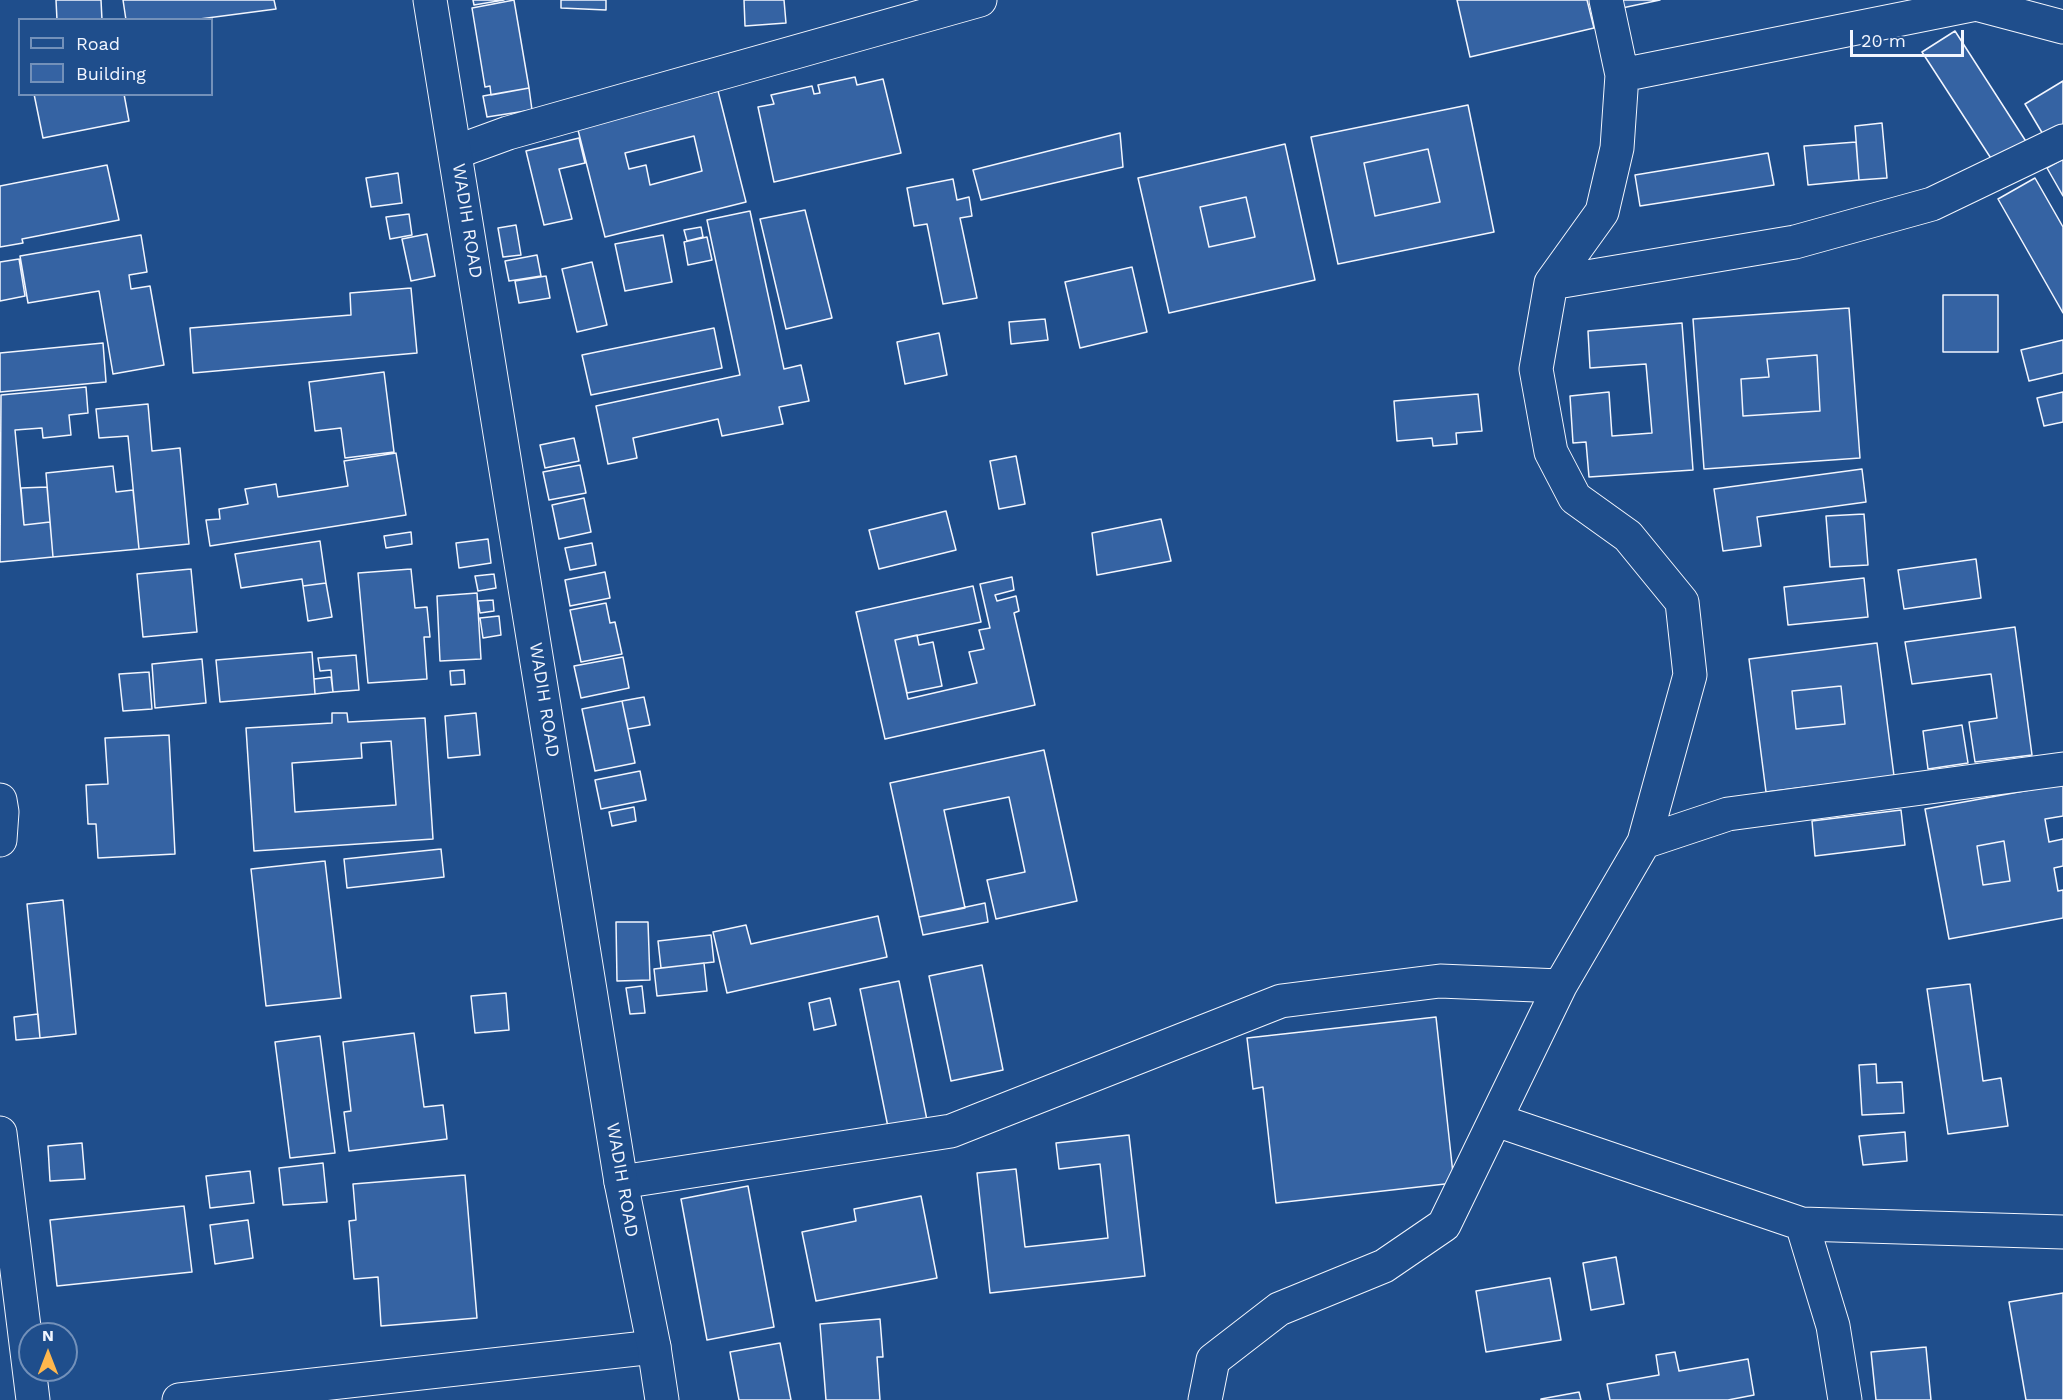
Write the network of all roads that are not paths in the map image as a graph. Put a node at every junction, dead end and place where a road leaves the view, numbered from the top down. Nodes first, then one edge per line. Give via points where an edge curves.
1 (430, 0) edge
2 (980, 0) edge
3 (1606, 0) edge
4 (939, 5) edge
5 (2063, 27) edge
6 (1622, 75) junction
7 (2063, 141) edge
8 (456, 152) junction
9 (1551, 283) junction
10 (2063, 769) edge
11 (0, 800) edge
12 (0, 840) edge
13 (1644, 842) junction
14 (1560, 986) junction
15 (1496, 1120) junction
16 (0, 1133) edge
17 (621, 1182) junction
18 (1802, 1224) junction
19 (2063, 1232) edge
20 (654, 1347) junction
21 (33, 1400) edge
22 (179, 1400) edge
23 (662, 1400) edge
24 (1205, 1400) edge
25 (1845, 1400) edge

1 - 8 street, WADIH ROAD
2 - 4 street
3 - 6 street
4 - 8 street via 508,133
5 - 6 street via 1976,4
6 - 9 street via 1617,148 1602,212
7 - 9 street via 1932,204 1795,242
8 - 17 street, WADIH ROAD
9 - 13 street via 1536,369 1551,452 1575,498 1628,536 1682,602 1690,675
10 - 13 street via 1728,814
11 - 12 street
13 - 14 street
14 - 15 street
14 - 17 street via 1440,981 1281,1001 951,1131
15 - 18 street
15 - 24 street via 1444,1225 1384,1266 1279,1309 1213,1360
16 - 21 street
17 - 20 street, WADIH ROAD
18 - 19 street
18 - 25 street via 1833,1326
20 - 22 street
20 - 23 street, WADIH ROAD

